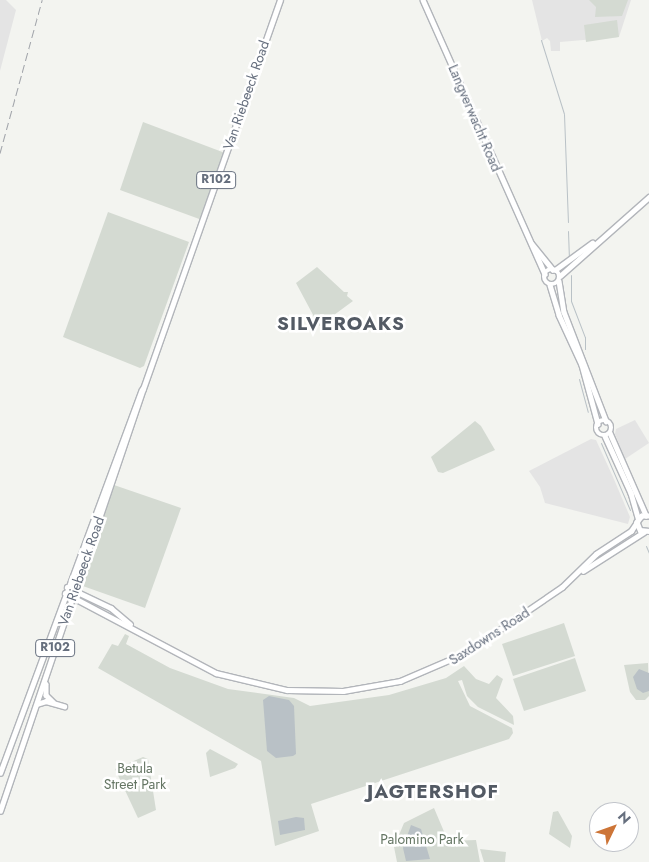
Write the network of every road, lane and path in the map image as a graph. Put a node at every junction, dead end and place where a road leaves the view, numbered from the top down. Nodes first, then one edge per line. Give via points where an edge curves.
1 (280, 0) edge
2 (423, 0) edge
3 (649, 197) edge
4 (606, 234) junction
5 (526, 237) junction
6 (554, 270) junction
7 (545, 274) junction
8 (560, 276) junction
9 (559, 281) junction
10 (550, 285) junction
11 (143, 389) junction
12 (606, 421) junction
13 (598, 424) junction
14 (610, 433) junction
15 (605, 436) junction
16 (648, 515) edge
17 (638, 520) junction
18 (647, 533) edge
19 (582, 571) junction
20 (67, 587) junction
21 (74, 590) junction
22 (65, 593) junction
23 (72, 596) junction
24 (133, 627) junction
25 (49, 667) junction
26 (53, 702) junction
27 (36, 705) junction
28 (64, 706) dead end
29 (0, 773) edge
30 (0, 811) edge

1 - 11 street, Van Riebeeck Road / R102
2 - 5 street, Langverwacht Road
3 - 4 street
4 - 6 street
4 - 8 street
5 - 6 street, Langverwacht Road
5 - 7 street, Langverwacht Road
6 - 7 street
6 - 8 street, Langverwacht Road
7 - 10 street, Langverwacht Road
8 - 9 street
9 - 10 street
9 - 12 street via 564,312
10 - 13 street via 559,315 582,364
11 - 20 street, Van Riebeeck Road / R102 via 138,394
11 - 21 street, Van Riebeeck Road / R102
12 - 13 street
12 - 14 street via 611,426
13 - 15 street via 598,433
14 - 15 street
14 - 16 street
15 - 17 street via 631,493
16 - 17 street
17 - 18 street
17 - 19 street, Saxdowns Road via 628,533 596,554
18 - 19 street, Saxdowns Road
19 - 24 street, Saxdowns Road via 454,660 400,681 343,691 287,690 240,681 189,661
20 - 21 street, Saxdowns Road
20 - 22 street, Van Riebeeck Road / R102
21 - 23 street, Van Riebeeck Road / R102
21 - 24 street, Saxdowns Road via 111,608
22 - 23 street, Saxdowns Road
22 - 29 street, Van Riebeeck Road / R102
23 - 24 street, Saxdowns Road
23 - 25 street, Van Riebeeck Road / R102
25 - 26 street via 44,690
25 - 27 street, Van Riebeeck Road / R102
26 - 27 street via 44,700
26 - 28 street
27 - 30 street, Van Riebeeck Road / R102

